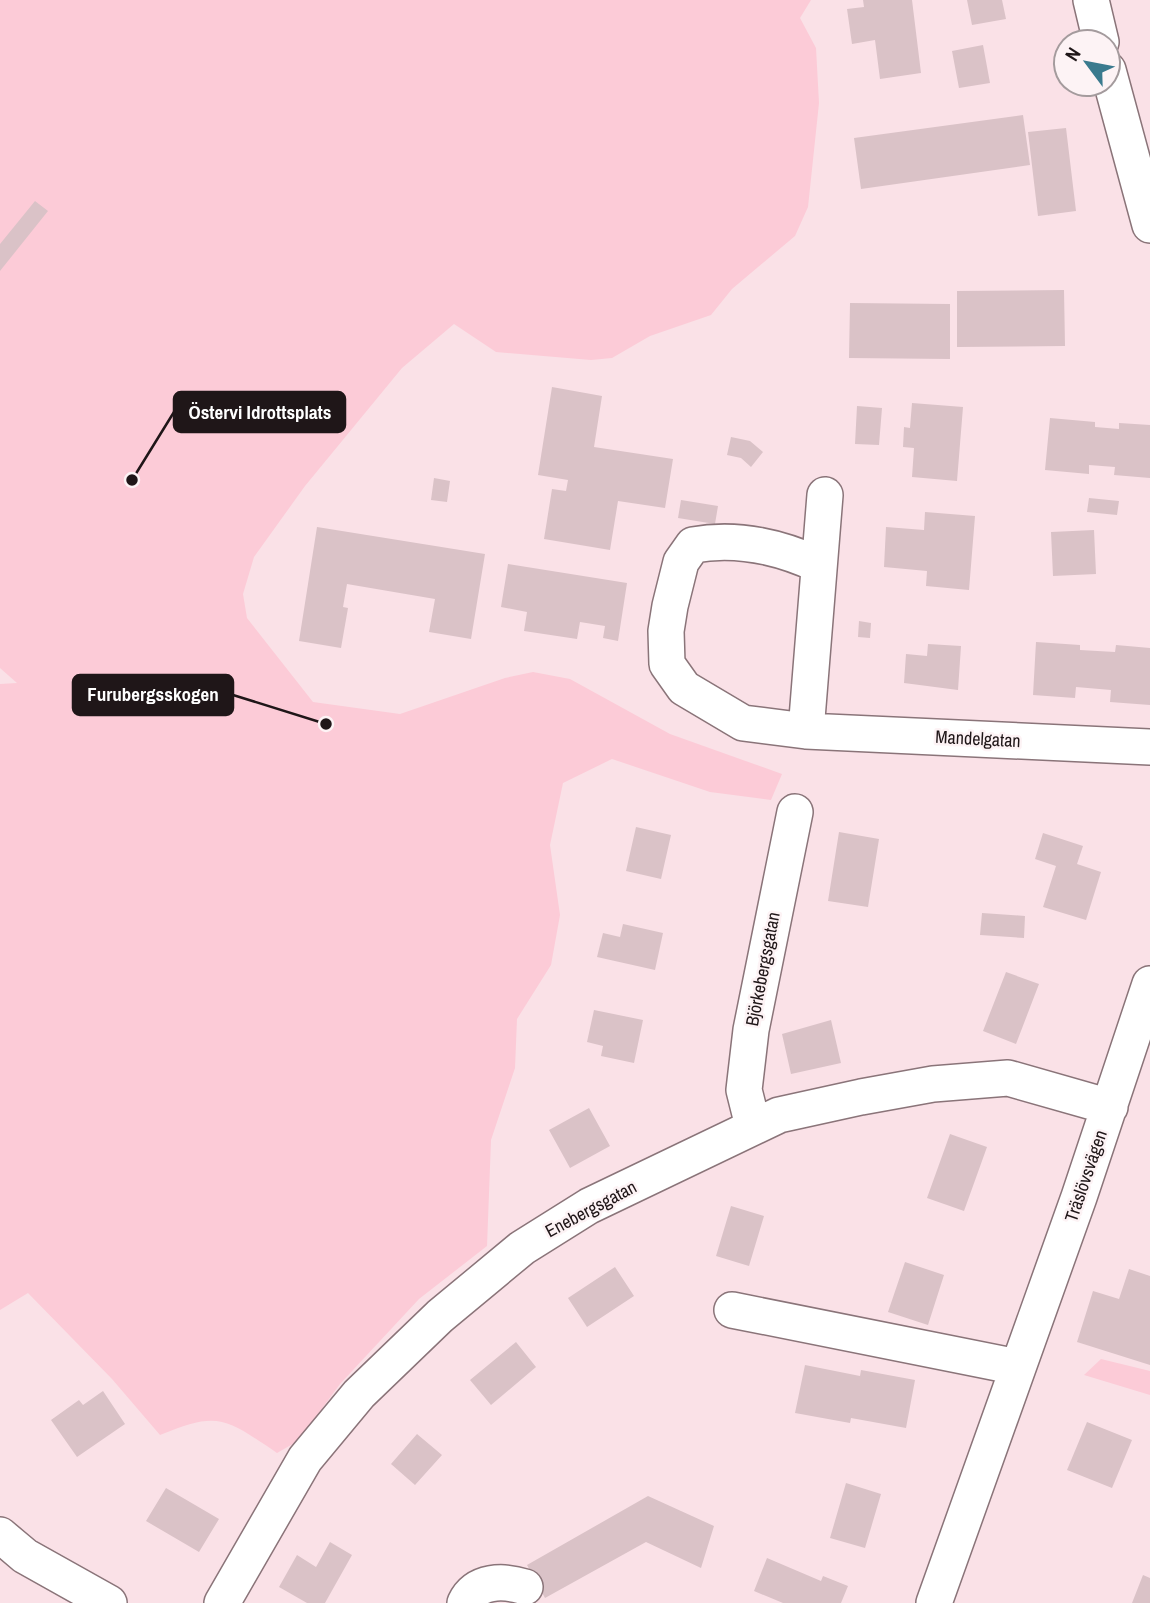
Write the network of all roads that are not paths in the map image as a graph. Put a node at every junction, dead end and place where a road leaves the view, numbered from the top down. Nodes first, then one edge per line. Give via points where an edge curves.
1 (1091, 0) edge
2 (1098, 28) edge
3 (1116, 98) edge
4 (1150, 225) edge
5 (825, 495) dead end
6 (819, 565) junction
7 (806, 731) junction
8 (1150, 747) edge
9 (794, 812) dead end
10 (1150, 984) edge
11 (1110, 1107) junction
12 (752, 1126) junction
13 (732, 1310) dead end
14 (1018, 1367) junction
15 (0, 1535) edge
16 (525, 1587) dead end
17 (109, 1603) edge
18 (222, 1603) edge
19 (465, 1603) edge
20 (934, 1603) edge

1 - 2 street
3 - 4 street
5 - 6 street
6 - 7 street
6 - 7 street, Mandelgatan via 787,550 716,541 693,545 681,562 666,631 667,664 684,688 743,723
7 - 8 street, Mandelgatan
9 - 12 street, Björkebergsgatan via 751,1030 744,1090
10 - 11 street, Träslövsvägen
11 - 12 street, Enebergsgatan via 1008,1078 933,1084 860,1097 779,1115
11 - 14 street, Träslövsvägen
12 - 18 street, Enebergsgatan via 589,1206 522,1248 440,1316 359,1394 305,1459
13 - 14 street
14 - 20 street, Träslövsvägen
15 - 17 street via 25,1556
16 - 19 street via 507,1581 482,1587 470,1592

